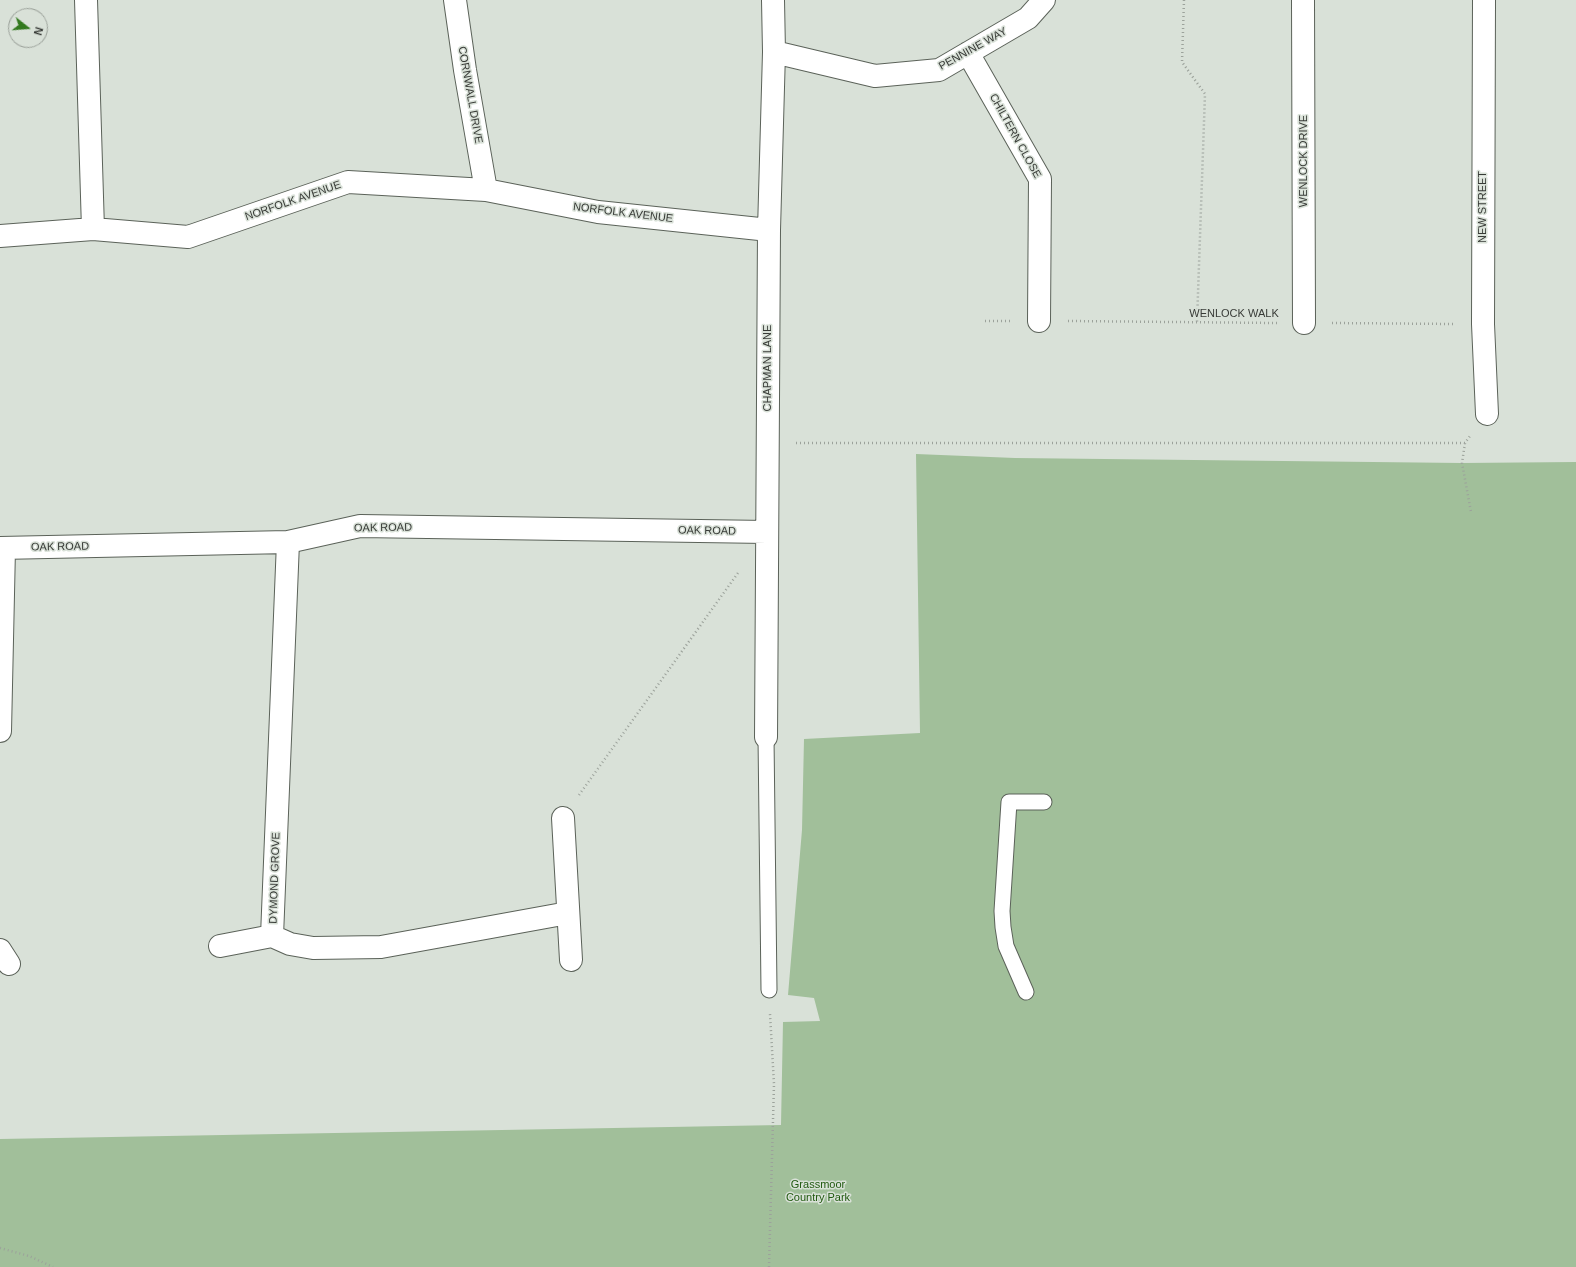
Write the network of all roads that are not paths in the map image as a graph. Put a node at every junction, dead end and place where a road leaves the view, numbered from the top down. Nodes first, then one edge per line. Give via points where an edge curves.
1 (86, 0) edge
2 (455, 0) edge
3 (773, 0) edge
4 (1044, 0) edge
5 (1303, 0) edge
6 (1484, 0) edge
7 (774, 52) junction
8 (968, 53) junction
9 (486, 190) junction
10 (93, 229) junction
11 (770, 230) junction
12 (0, 236) edge
13 (1039, 321) road end
14 (1304, 323) road end
15 (1487, 414) road end
16 (767, 532) junction
17 (288, 542) junction
18 (2, 548) edge
19 (0, 731) edge
20 (766, 737) joint
21 (1044, 802) dead end
22 (562, 818) road end
23 (568, 913) junction
24 (272, 936) junction
25 (220, 946) dead end
26 (571, 960) dead end
27 (769, 990) road end
28 (1026, 992) dead end

1 - 10 street
2 - 9 street, CORNWALL DRIVE
3 - 7 street, CHAPMAN LANE
4 - 8 street, PENNINE WAY via 1028,18
5 - 14 street, WENLOCK DRIVE
6 - 15 street, NEW STREET via 1483,324
7 - 8 street, PENNINE WAY via 875,76 939,70
7 - 11 street, CHAPMAN LANE
8 - 13 street, CHILTERN CLOSE via 1040,179
9 - 10 street, NORFOLK AVENUE via 348,182 188,237
9 - 11 street, NORFOLK AVENUE via 598,212
10 - 12 street, NORFOLK AVENUE
11 - 16 street, CHAPMAN LANE
16 - 17 street, OAK ROAD via 360,526
16 - 20 street, CHAPMAN LANE
17 - 18 street, OAK ROAD
17 - 24 street, DYMOND GROVE
18 - 19 street
20 - 27 lane
21 - 28 lane via 1009,802 1003,927 1006,946
22 - 23 street
23 - 24 street, DYMOND GROVE via 381,947 312,948 290,944
23 - 26 street
24 - 25 street

